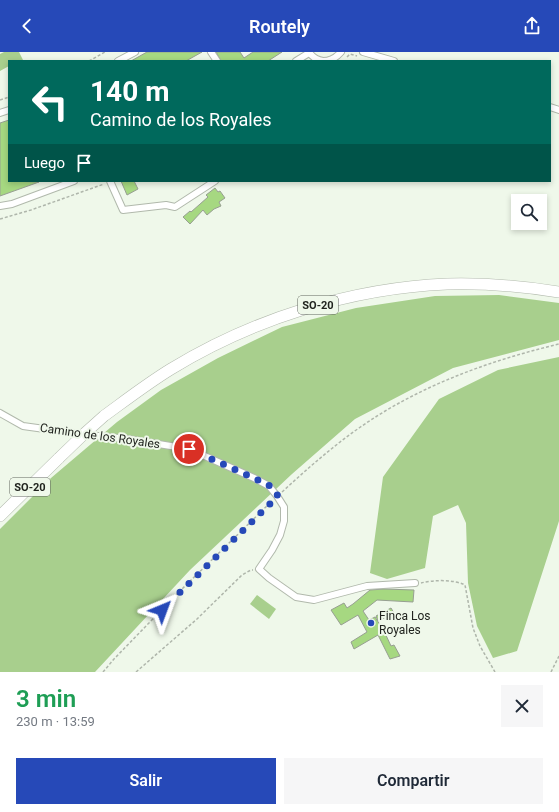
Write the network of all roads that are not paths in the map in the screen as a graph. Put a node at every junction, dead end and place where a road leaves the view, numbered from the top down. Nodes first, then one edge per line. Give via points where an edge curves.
1 (135, 52) edge
2 (341, 52) edge
3 (309, 53) edge
4 (362, 55) edge
5 (120, 60) edge
6 (298, 60) edge
7 (318, 60) edge
8 (331, 60) edge
9 (389, 60) edge
10 (71, 182) edge
11 (110, 182) edge
12 (213, 182) edge
13 (0, 206) edge
14 (559, 292) edge
15 (0, 413) edge
16 (0, 516) edge
17 (415, 584) road end

1 - 5 street
2 - 8 street
3 - 6 street
3 - 7 street
4 - 9 street
10 - 13 street
11 - 12 street via 123,210 166,205 175,207
14 - 16 highway, SO-20, bridge via 498,285 447,284 403,288 341,299 261,324 197,354 136,392 85,433
15 - 17 street, Camino de los Royales via 22,426 189,449 270,486 284,508 284,521 280,535 259,569 296,597 314,600 367,586

